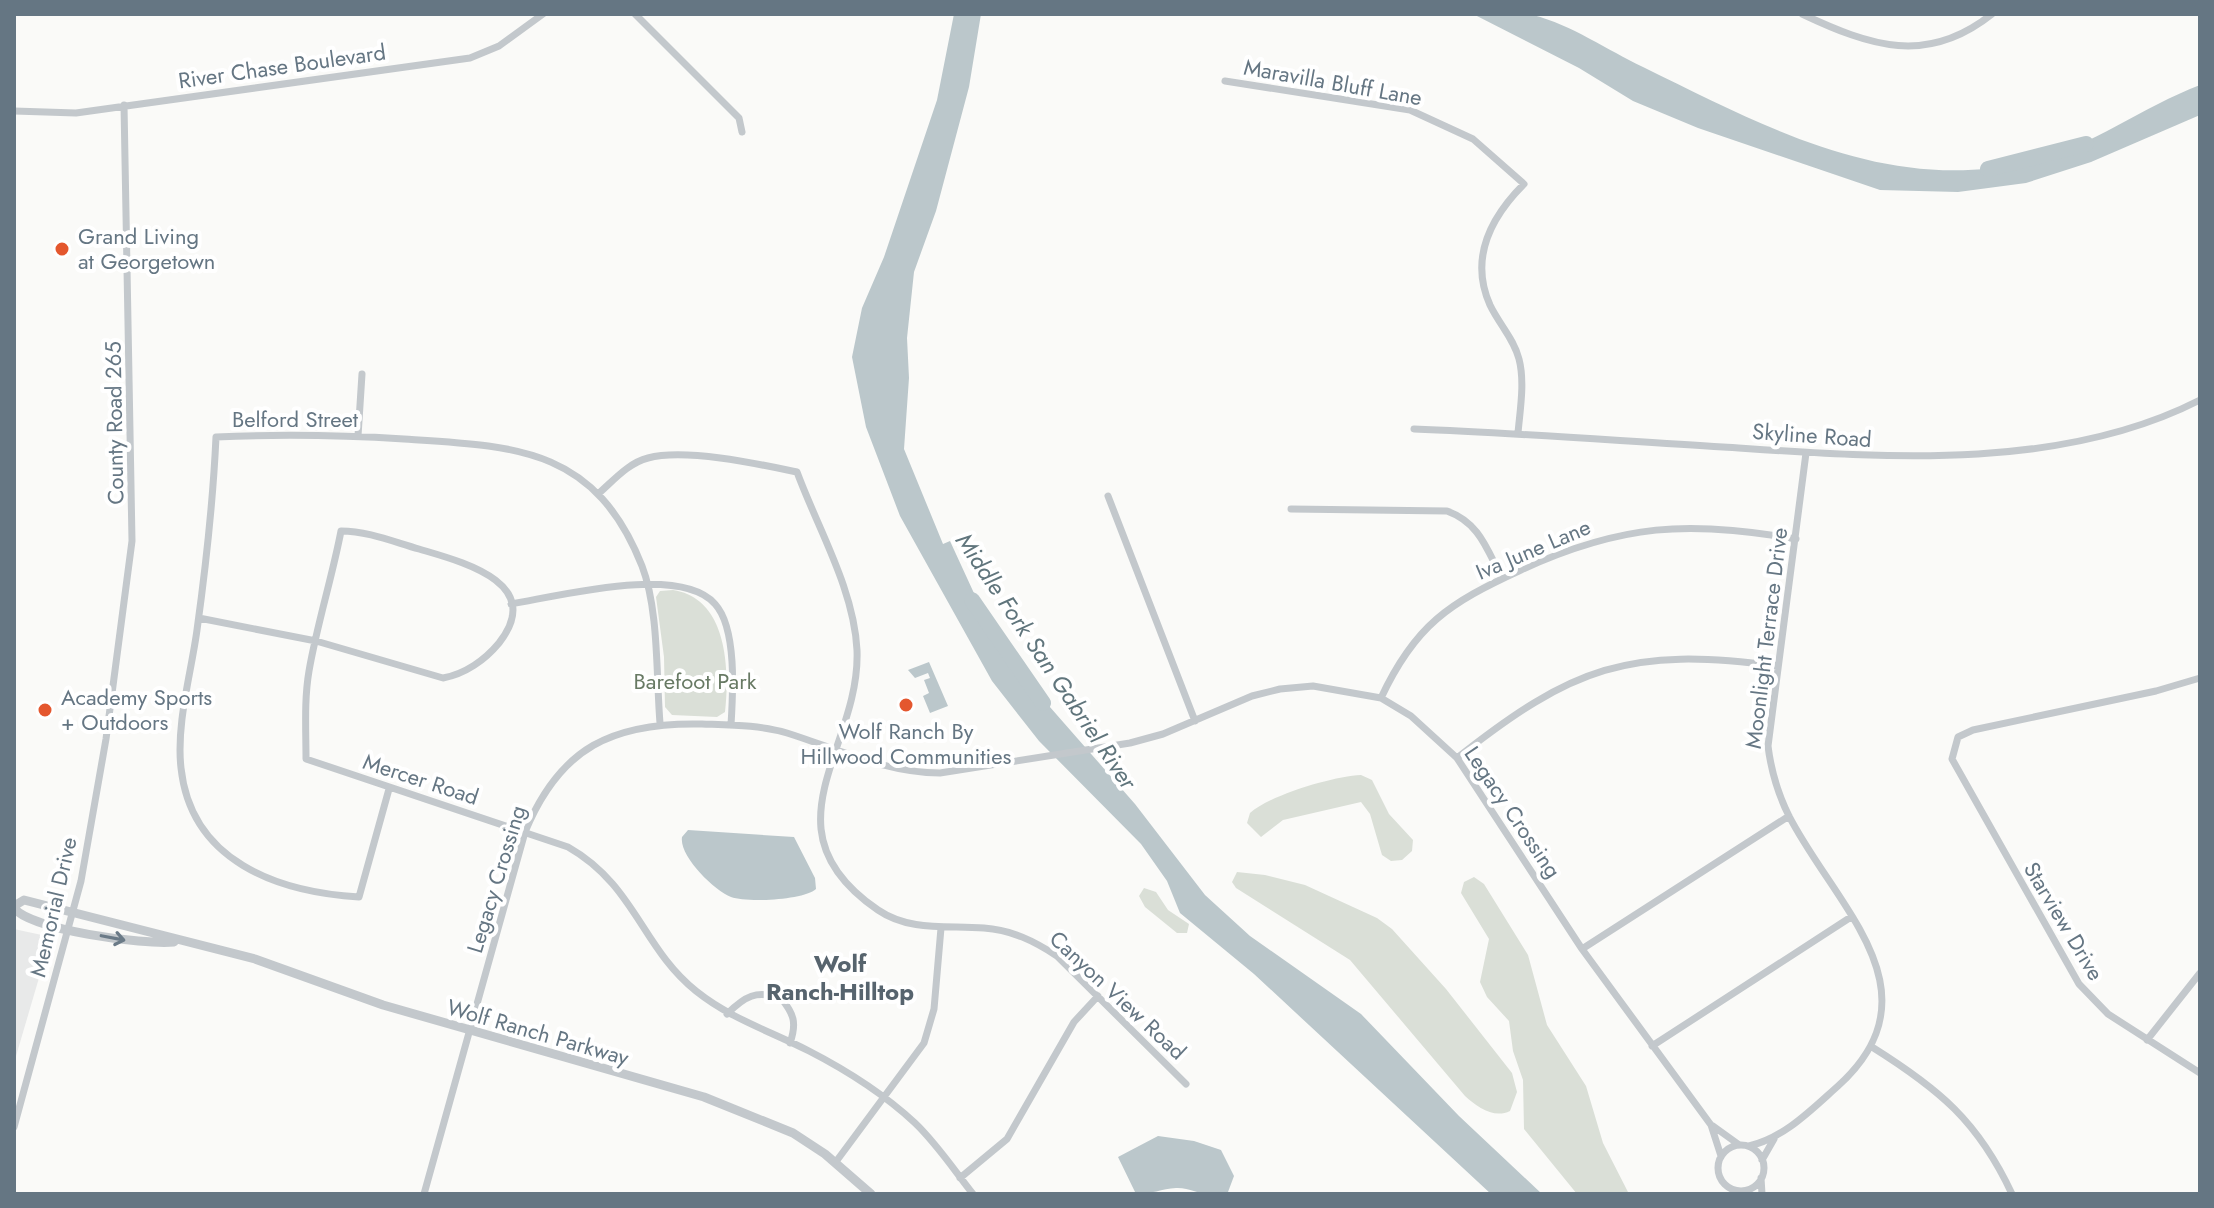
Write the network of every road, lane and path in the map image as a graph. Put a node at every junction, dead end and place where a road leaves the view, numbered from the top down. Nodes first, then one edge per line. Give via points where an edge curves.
1 (543, 14) edge
2 (635, 14) edge
3 (1802, 14) edge
4 (1992, 14) edge
5 (1225, 81) dead end
6 (124, 105) junction
7 (14, 111) edge
8 (742, 132) dead end
9 (362, 374) dead end
10 (2200, 400) edge
11 (1414, 429) dead end
12 (1518, 433) junction
13 (358, 436) junction
14 (1806, 453) junction
15 (598, 494) junction
16 (1108, 496) dead end
17 (1291, 509) dead end
18 (1796, 539) junction
19 (1502, 578) junction
20 (647, 586) junction
21 (511, 604) junction
22 (199, 618) junction
23 (316, 641) junction
24 (1777, 666) junction
25 (2200, 678) edge
26 (1381, 698) junction
27 (1195, 721) junction
28 (660, 723) junction
29 (731, 725) junction
30 (106, 739) joint
31 (834, 750) junction
32 (1457, 758) junction
33 (389, 789) junction
34 (1789, 816) junction
35 (525, 832) junction
36 (14, 907) edge
37 (73, 913) junction
38 (1851, 917) junction
39 (941, 928) junction
40 (68, 929) junction
41 (177, 942) junction
42 (1582, 949) junction
43 (2200, 973) edge
44 (1098, 996) junction
45 (727, 1014) junction
46 (469, 1031) junction
47 (2147, 1040) junction
48 (790, 1043) junction
49 (1652, 1046) junction
50 (1872, 1047) junction
51 (2200, 1073) edge
52 (1186, 1084) dead end
53 (884, 1099) junction
54 (1711, 1125) junction
55 (14, 1127) edge
56 (1774, 1139) junction
57 (1739, 1145) junction
58 (1749, 1146) junction
59 (1721, 1156) junction
60 (1762, 1160) junction
61 (835, 1163) junction
62 (960, 1178) junction
63 (1761, 1178) junction
64 (1745, 1192) edge
65 (424, 1194) edge
66 (871, 1194) edge
67 (973, 1194) edge
68 (1762, 1194) edge
69 (2012, 1194) edge

1 - 6 street, River Chase Boulevard via 499,46 470,58
2 - 8 street via 739,118
3 - 4 street via 1850,36 1903,47 1959,36
5 - 12 street, Maravilla Bluff Lane via 1410,110 1471,138 1524,184 1502,206 1481,257 1490,305 1520,361
6 - 7 street, River Chase Boulevard via 76,113
6 - 30 street, County Road 265 via 133,510
9 - 13 street
10 - 14 street, Skyline Road via 2139,427 2001,452 1899,459
11 - 12 street, Skyline Road
12 - 14 street, Skyline Road
13 - 15 street, Belford Street via 499,444 547,459
13 - 22 street, Belford Street via 216,437
14 - 18 street, Moonlight Terrace Drive
15 - 20 street, Belford Street via 629,538
15 - 31 street, Canyon View Road via 635,463 667,455 797,472 850,606 857,649 851,697
16 - 27 street
17 - 19 street via 1460,515 1477,530
18 - 19 street, Iva June Lane via 1709,527 1626,533 1569,548
18 - 24 street, Moonlight Terrace Drive
19 - 26 street, Iva June Lane via 1437,615 1397,664
20 - 21 street
20 - 28 street, Belford Street
20 - 29 street via 686,586 716,605 728,633
21 - 23 street via 505,636 459,675 435,677
21 - 23 street, Mercer Road via 500,582 484,570 357,531 341,531
22 - 23 street
22 - 33 street, Belford Street via 180,744 185,795 211,843 251,873 326,895 359,897
23 - 33 street, Mercer Road via 306,691 306,759
24 - 32 street via 1689,657 1620,665 1548,693
24 - 34 street, Moonlight Terrace Drive via 1768,746 1771,770
25 - 47 street, Starview Drive via 1973,730 1955,743 1954,766 2079,984 2108,1014
26 - 27 street, Legacy Crossing via 1327,687 1280,689
26 - 32 street, Legacy Crossing via 1411,716
27 - 31 street, Legacy Crossing via 1111,747 940,773 914,773
28 - 29 street, Legacy Crossing
28 - 35 street, Legacy Crossing via 630,728 580,754 541,797
29 - 31 street, Legacy Crossing via 783,732
30 - 37 street, Memorial Drive
31 - 39 street, Canyon View Road via 821,801 821,826 835,868 882,913
32 - 42 street, Legacy Crossing
33 - 35 street, Mercer Road
34 - 38 street, Moonlight Terrace Drive
34 - 42 street
35 - 45 street, Mercer Road via 568,847 613,879 673,968
35 - 46 street, Legacy Crossing
36 - 37 street, Wolf Ranch Parkway via 24,900
36 - 40 street, Wolf Ranch Parkway via 21,917
37 - 40 street, Memorial Drive
37 - 41 street, Wolf Ranch Parkway
38 - 49 street
38 - 50 street, Moonlight Terrace Drive via 1881,972 1882,1014
39 - 44 street, Canyon View Road via 986,928 1034,941
39 - 53 street via 930,1027
40 -> 41 street, Wolf Ranch Parkway via 131,942
40 - 55 street, Memorial Drive
41 - 46 street, Wolf Ranch Parkway via 255,959
42 - 49 street, Legacy Crossing
43 - 47 street
44 - 52 street, Canyon View Road
44 - 62 street via 1074,1022 1007,1139
45 - 48 street, Mercer Road
45 - 48 street via 754,994 781,998 796,1025
46 - 61 street, Wolf Ranch Parkway via 731,1107 793,1133
46 - 65 street, Legacy Crossing
47 - 51 street, Starview Drive
48 - 53 street, Mercer Road
49 - 54 street, Legacy Crossing
50 - 56 street, Moonlight Terrace Drive via 1858,1068
50 - 69 street via 1921,1078 1966,1117
53 - 61 street
53 - 62 street, Mercer Road via 914,1123
54 - 57 street, Legacy Crossing
54 - 59 street, Legacy Crossing
56 - 58 street, Moonlight Terrace Drive
56 - 60 street, Moonlight Terrace Drive
57 - 58 street, Legacy Crossing
57 - 59 street
58 - 60 street
59 - 64 street, Legacy Crossing via 1720,1177
60 - 63 street
61 - 66 street, Wolf Ranch Parkway
62 - 67 street, Mercer Road
63 - 64 street, Legacy Crossing
63 - 68 street

